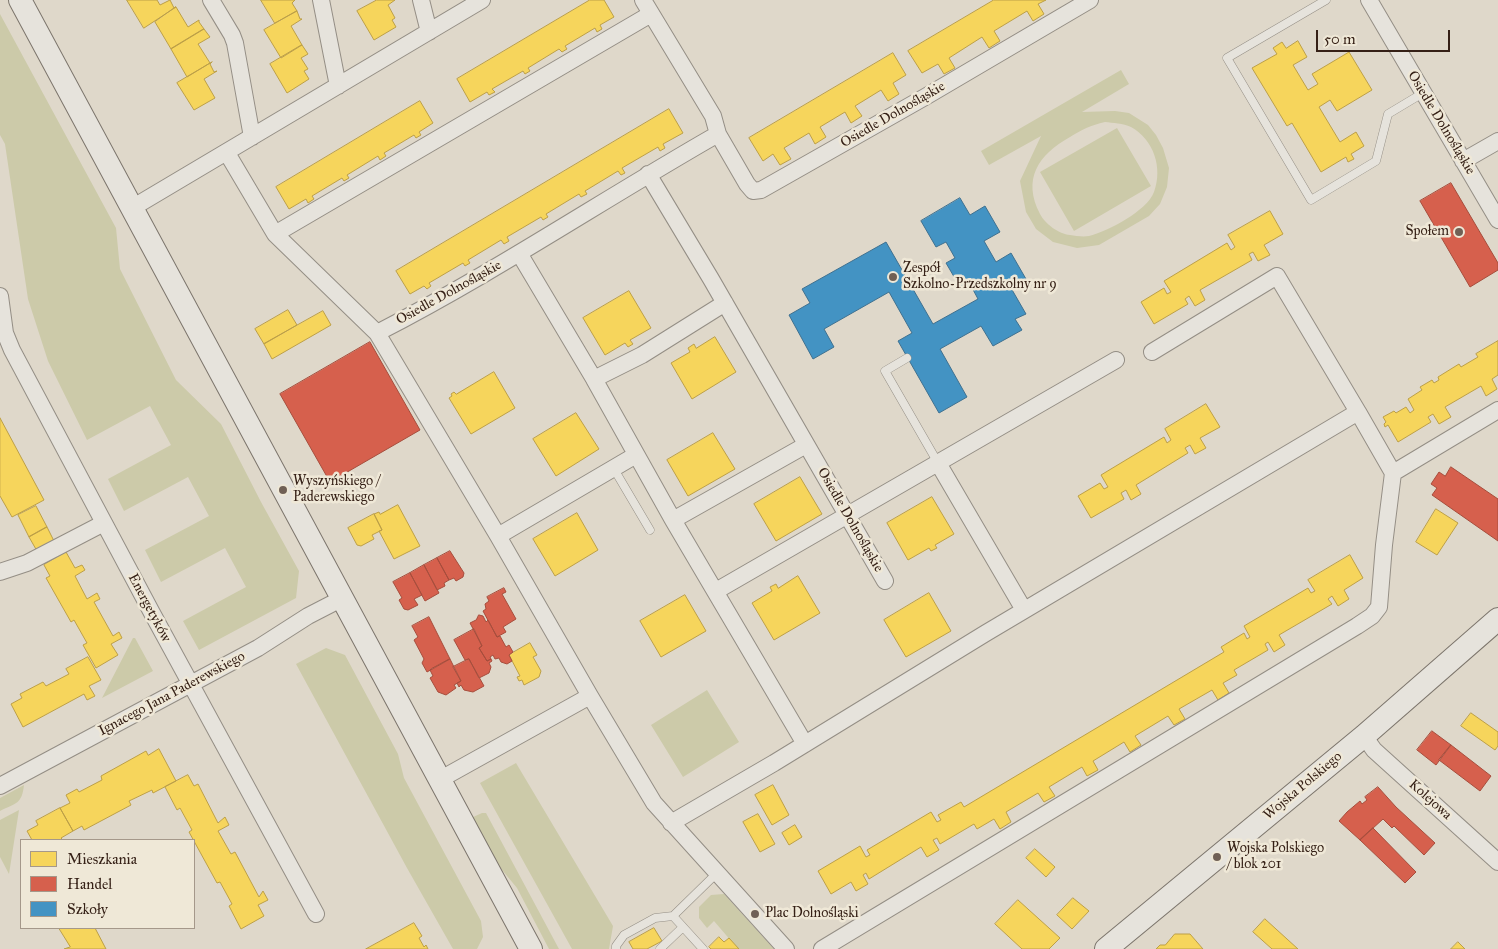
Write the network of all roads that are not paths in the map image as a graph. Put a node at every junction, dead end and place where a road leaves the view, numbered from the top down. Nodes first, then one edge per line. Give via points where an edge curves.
1 (20, 0) edge
2 (211, 0) edge
3 (321, 0) edge
4 (420, 0) edge
5 (482, 0) edge
6 (1090, 0) edge
7 (1326, 0) edge
8 (1369, 0) edge
9 (647, 7) edge
10 (429, 32) junction
11 (338, 86) junction
12 (1423, 93) junction
13 (718, 134) junction
14 (252, 137) junction
15 (1498, 141) edge
16 (227, 153) junction
17 (1464, 161) junction
18 (648, 174) junction
19 (132, 208) junction
20 (1498, 220) edge
21 (275, 234) junction
22 (520, 253) junction
23 (0, 296) edge
24 (725, 303) junction
25 (377, 333) junction
26 (1152, 352) dead end
27 (907, 358) dead end
28 (1116, 360) dead end
29 (594, 379) junction
30 (1498, 410) edge
31 (1358, 412) junction
32 (806, 445) junction
33 (636, 456) junction
34 (938, 462) junction
35 (614, 469) junction
36 (1393, 473) junction
37 (846, 515) junction
38 (673, 520) junction
39 (104, 523) junction
40 (650, 530) dead end
41 (498, 536) junction
42 (0, 572) edge
43 (885, 581) dead end
44 (716, 591) junction
45 (341, 598) junction
46 (1024, 610) junction
47 (1498, 619) edge
48 (190, 684) junction
49 (590, 696) junction
50 (1364, 736) junction
51 (805, 744) junction
52 (439, 780) junction
53 (0, 786) edge
54 (671, 823) junction
55 (1498, 862) edge
56 (717, 874) junction
57 (316, 914) dead end
58 (672, 916) junction
59 (683, 927) junction
60 (526, 946) edge
61 (616, 949) edge
62 (660, 949) edge
63 (703, 949) edge
64 (786, 949) edge
65 (822, 949) edge
66 (1106, 949) edge

1 - 19 street
2 - 14 street via 235,43
3 - 11 street
4 - 10 street
5 - 10 street
6 - 13 street, Osiedle Dolnośląskie via 761,190 753,191 747,184
7 - 12 lane via 1227,58 1311,200 1376,161 1388,114
8 - 12 street, Osiedle Dolnośląskie
9 - 13 street, Osiedle Dolnośląskie via 713,116
9 - 21 street
10 - 11 street
11 - 14 street
12 - 17 street, Osiedle Dolnośląskie
13 - 18 street, Osiedle Dolnośląskie
14 - 16 street
15 - 17 street
16 - 19 street
16 - 21 street
17 - 20 street, Osiedle Dolnośląskie
18 - 22 street, Osiedle Dolnośląskie
18 - 24 street, Osiedle Dolnośląskie
19 - 45 street
21 - 25 street
22 - 25 street, Osiedle Dolnośląskie
22 - 29 street
23 - 39 street, Energetyków via 5,333 12,350
24 - 29 street via 642,355
24 - 32 street, Osiedle Dolnośląskie
25 - 41 street
26 - 31 street via 1278,276
27 - 34 lane via 885,371
28 - 34 street
29 - 33 street
30 - 36 street
31 - 36 street
31 - 46 street
32 - 37 street, Osiedle Dolnośląskie
32 - 38 street
33 - 35 street
33 - 38 street
34 - 37 street
34 - 46 street
35 - 40 lane
35 - 41 street
36 - 65 street via 1379,607 1372,616
37 - 43 street, Osiedle Dolnośląskie
37 - 44 street
38 - 44 street
39 - 42 street via 27,563
39 - 48 street, Energetyków
41 - 49 street
44 - 51 street
45 - 48 street, Ignacego Jana Paderewskiego
45 - 52 street
46 - 51 street
47 - 50 street, Wojska Polskiego
48 - 53 street, Ignacego Jana Paderewskiego
48 - 57 street, Energetyków
49 - 52 street
49 - 54 street via 654,803
50 - 55 street, Kolejowa via 1374,750
50 - 66 street, Wojska Polskiego
51 - 54 street
52 - 60 street
54 - 56 street
56 - 58 lane
56 - 64 street
58 - 59 lane
58 - 61 lane via 655,918 624,936
59 - 62 lane
59 - 63 lane

